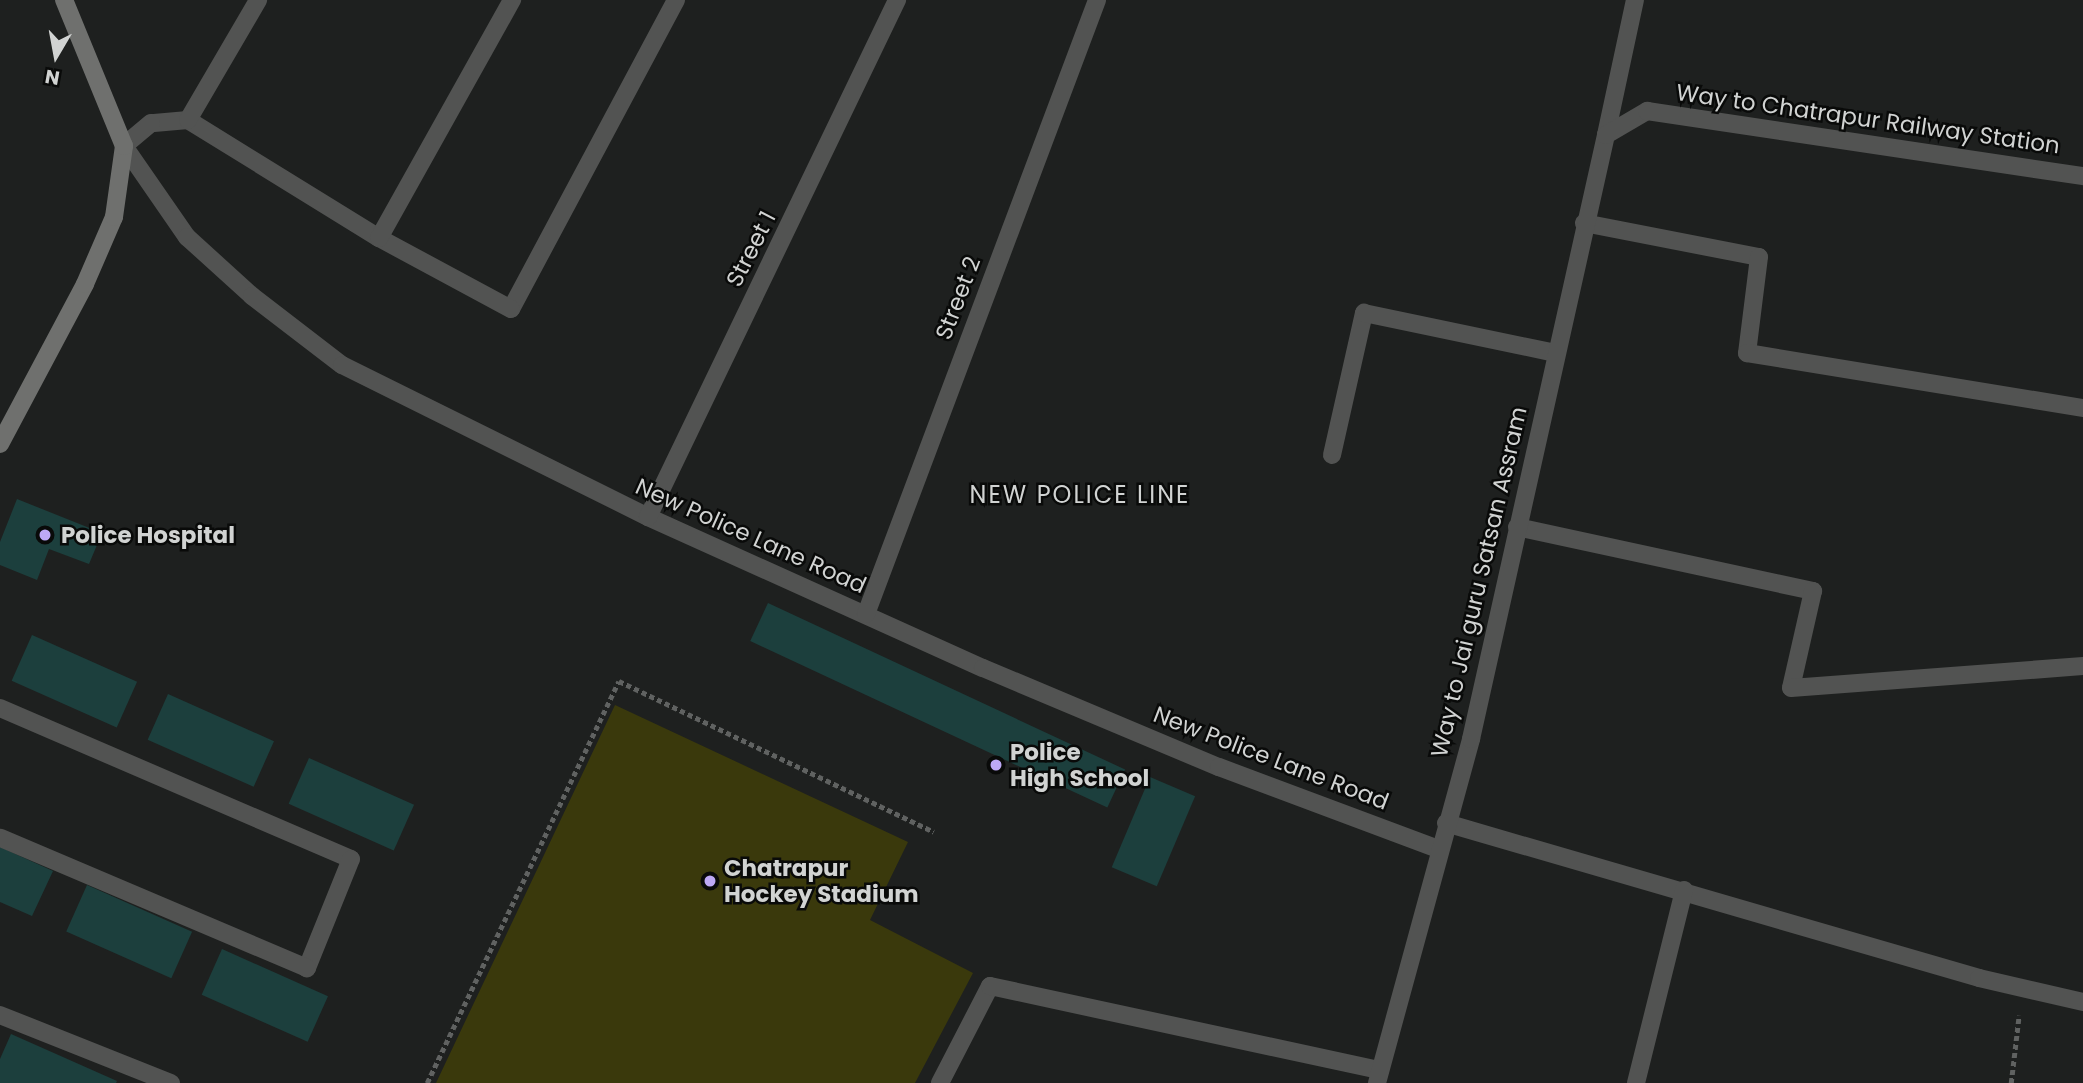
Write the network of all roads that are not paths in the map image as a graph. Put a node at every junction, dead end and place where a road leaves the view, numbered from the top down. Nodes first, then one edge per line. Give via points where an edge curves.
1 (64, 0) edge
2 (258, 0) edge
3 (512, 0) edge
4 (676, 0) edge
5 (1097, 0) edge
6 (1635, 0) edge
7 (896, 1) edge
8 (188, 120) junction
9 (1606, 135) junction
10 (124, 146) junction
11 (2083, 176) edge
12 (1584, 223) junction
13 (379, 238) junction
14 (1555, 353) junction
15 (2083, 408) edge
16 (0, 444) edge
17 (1332, 455) dead end
18 (648, 517) junction
19 (1517, 527) junction
20 (866, 614) junction
21 (2083, 666) edge
22 (0, 708) edge
23 (1446, 823) junction
24 (0, 838) edge
25 (1438, 849) junction
26 (1685, 890) junction
27 (2083, 1002) edge
28 (0, 1015) edge
29 (1379, 1077) edge
30 (171, 1083) edge
31 (940, 1083) edge
32 (1636, 1083) edge

1 - 10 street
2 - 8 street
3 - 13 street
4 - 13 street via 511,309
5 - 20 street, Street 2
6 - 9 street, Way to Jai guru Satsan Assram
7 - 18 street, Street 1
8 - 10 street via 151,122
8 - 13 street
9 - 11 street, Way to Chatrapur Railway Station via 1647,111
9 - 12 street, Way to Jai guru Satsan Assram
10 - 16 street via 114,217 85,284
10 - 18 street, New Police Lane Road via 187,237 252,296 342,365
12 - 14 street, Way to Jai guru Satsan Assram
12 - 15 street via 1759,257 1747,353
14 - 17 street via 1364,313
14 - 19 street, Way to Jai guru Satsan Assram
18 - 20 street, New Police Lane Road
19 - 21 street via 1813,591 1791,688
19 - 23 street, Way to Jai guru Satsan Assram via 1471,739
20 - 25 street, New Police Lane Road via 1219,767
22 - 24 street via 351,859 307,968
23 - 25 street, Way to Jai guru Satsan Assram
23 - 26 street
25 - 29 street, Way to Jai guru Satsan Assram
26 - 27 street
26 - 32 street
28 - 30 street
29 - 31 street via 990,986

